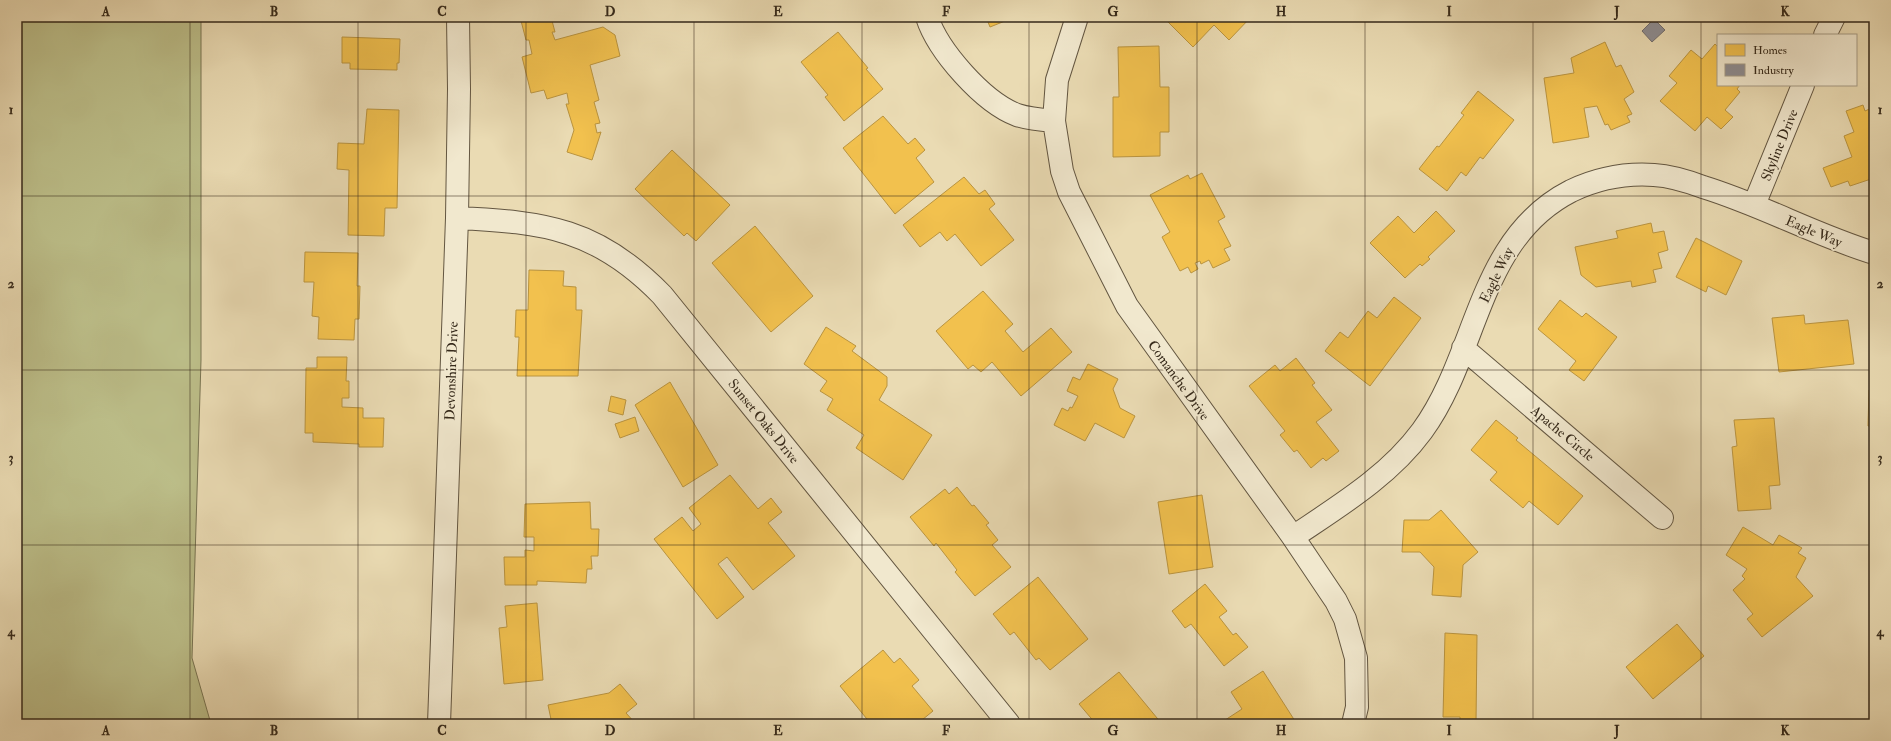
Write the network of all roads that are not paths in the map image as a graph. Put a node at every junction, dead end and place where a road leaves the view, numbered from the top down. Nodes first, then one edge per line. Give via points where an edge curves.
1 (458, 17) edge
2 (927, 17) edge
3 (1077, 17) edge
4 (1834, 17) edge
5 (1826, 34) edge
6 (1803, 86) edge
7 (1054, 121) junction
8 (1754, 205) junction
9 (457, 218) junction
10 (1874, 253) edge
11 (1463, 348) junction
12 (1662, 518) dead end
13 (1293, 537) junction
14 (1001, 721) edge
15 (439, 724) edge
16 (1353, 724) edge

1 - 9 street, Devonshire Drive
2 - 7 street via 949,58 1003,108 1018,115
3 - 7 street, Comanche Drive via 1057,80
4 - 5 street
6 - 8 street, Skyline Drive
7 - 13 street, Comanche Drive via 1062,171 1069,192 1127,306
8 - 10 street, Eagle Way via 1839,242
8 - 11 street, Eagle Way via 1681,179 1654,175 1626,175 1578,188 1556,199 1537,213 1514,239 1495,269
9 - 14 street, Sunset Oaks Drive via 524,222 579,236 605,249 646,278
9 - 15 street, Devonshire Drive
11 - 12 street, Apache Circle
11 - 13 street, Eagle Way via 1434,413 1403,454 1366,486
13 - 16 street, Comanche Drive via 1336,601 1352,638 1357,679 1357,707

